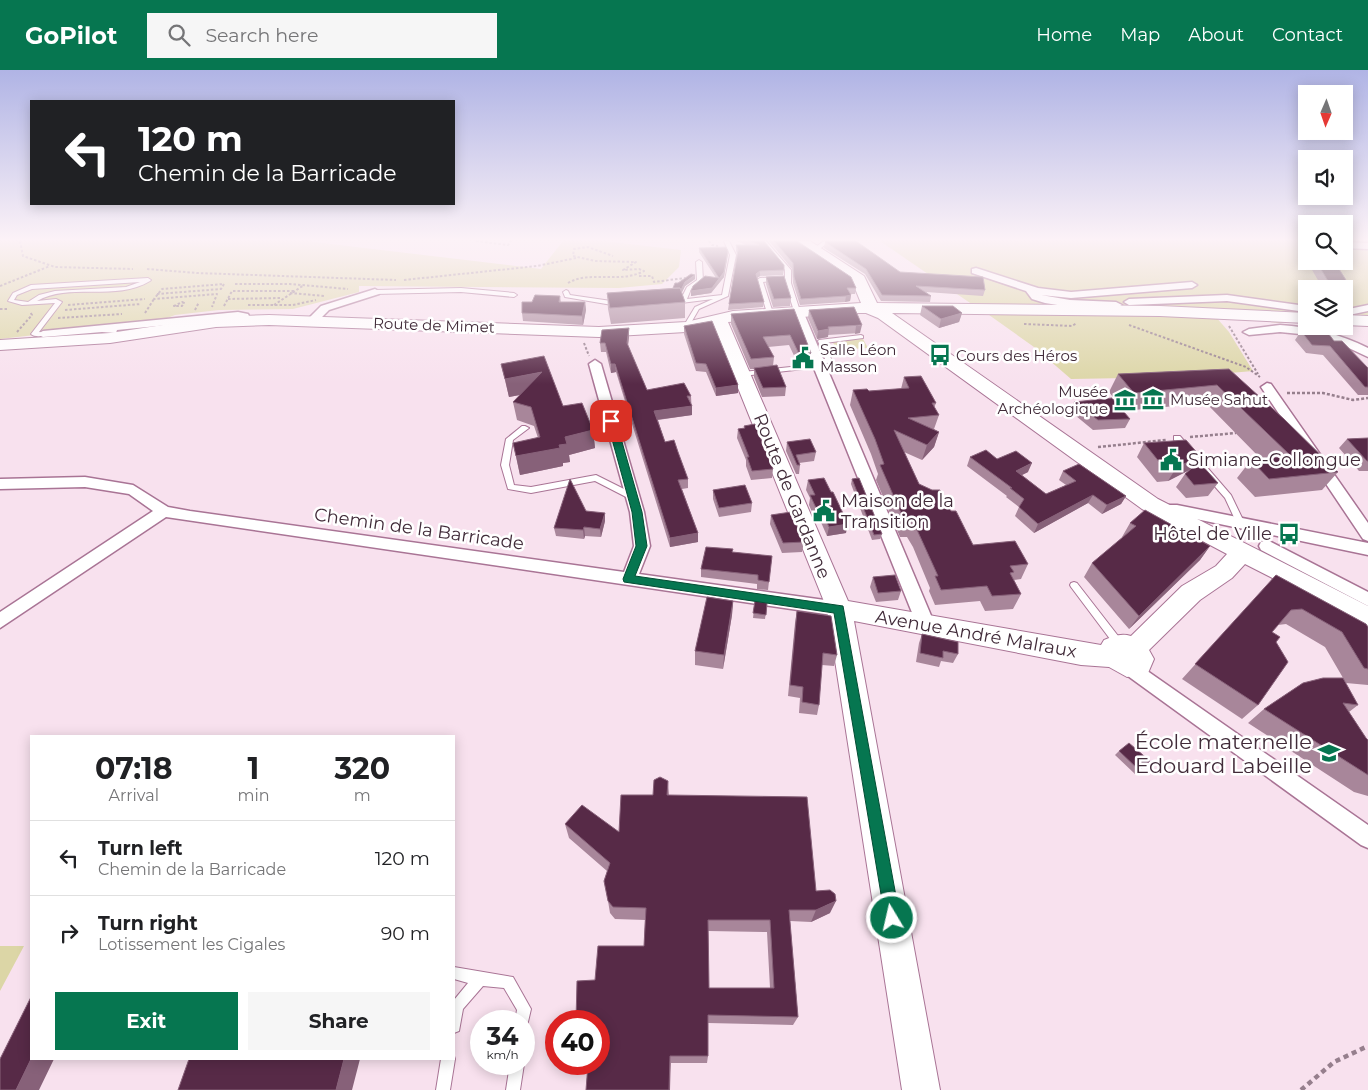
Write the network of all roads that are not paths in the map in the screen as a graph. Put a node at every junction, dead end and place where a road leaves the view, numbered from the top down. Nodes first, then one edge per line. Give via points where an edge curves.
1 (28, 289) edge
2 (114, 289) edge
3 (689, 289) edge
4 (726, 289) edge
5 (763, 289) edge
6 (790, 289) edge
7 (863, 289) edge
8 (1029, 289) edge
9 (1148, 289) edge
10 (1036, 291) junction
11 (566, 292) dead end
12 (371, 293) joint
13 (514, 295) dead end
14 (725, 296) junction
15 (683, 301) junction
16 (31, 302) junction
17 (664, 302) edge
18 (626, 304) edge
19 (1116, 308) junction
20 (1298, 308) edge
21 (1368, 308) edge
22 (871, 309) junction
23 (797, 311) junction
24 (1353, 311) edge
25 (244, 313) junction
26 (770, 313) junction
27 (1298, 318) edge
28 (719, 320) junction
29 (1353, 320) edge
30 (312, 321) junction
31 (1368, 321) edge
32 (141, 326) junction
33 (686, 327) junction
34 (103, 328) junction
35 (1249, 332) dead end
36 (38, 334) joint
37 (861, 337) dead end
38 (0, 346) edge
39 (1368, 353) edge
40 (595, 364) road end
41 (818, 364) junction
42 (743, 374) junction
43 (1266, 385) road end
44 (525, 428) dead end
45 (1177, 438) road end
46 (0, 484) edge
47 (633, 497) junction
48 (1155, 507) junction
49 (164, 511) junction
50 (1241, 524) junction
51 (1282, 533) junction
52 (1368, 535) edge
53 (1368, 549) edge
54 (1241, 553) junction
55 (1265, 555) junction
56 (628, 579) junction
57 (1074, 584) dead end
58 (1368, 600) edge
59 (839, 609) junction
60 (1368, 617) edge
61 (0, 621) edge
62 (926, 625) junction
63 (1123, 654) junction
64 (1368, 838) edge
65 (455, 973) edge
66 (480, 979) junction
67 (524, 1010) edge
68 (455, 1019) edge
69 (448, 1060) edge
70 (515, 1075) edge
71 (443, 1090) edge
72 (513, 1090) edge
73 (921, 1090) edge

1 - 16 lane via 11,300
2 - 16 lane via 50,294
3 - 15 lane
4 - 14 lane
5 - 26 lane
6 - 23 lane
7 - 22 main road
8 - 10 street
9 - 10 street via 1070,295
10 - 19 street via 1031,292 1032,296 1054,302
11 - 18 lane via 567,296 606,304
12 - 13 lane via 461,290
12 - 30 street via 325,308
14 - 15 lane
14 - 33 lane via 697,308
15 - 17 lane
16 - 36 lane via 59,302
19 - 20 street via 1124,302 1188,298 1227,298
19 - 22 main road, Route de Mimet
19 - 27 main road, Route de Mimet
21 - 24 street
22 - 23 main road, Route de Mimet
22 - 48 main road via 884,315
23 - 26 main road, Route de Mimet
23 - 41 street
25 - 30 main road, Route de Mimet
25 - 32 main road, Route de Mimet via 216,322
25 - 34 street via 244,316
26 - 28 main road, Route de Mimet
28 - 33 main road, Route de Mimet
28 - 42 main road, Route de Gardanne
29 - 31 main road
30 - 33 main road, Route de Mimet via 640,332
32 - 34 street via 134,331 108,331
32 - 38 main road, Route de Mimet
34 - 36 street
35 - 39 street via 1305,331 1345,342
37 - 41 lane via 821,341 829,361
40 - 47 street
41 - 42 lane
41 - 62 street
42 - 59 main road, Route de Gardanne
43 - 52 street
44 - 47 lane via 510,439 505,465 511,487 531,490 596,478
45 - 50 lane via 1228,497
46 - 49 street, Chemin de la Barricade via 95,484 133,490
47 - 56 street via 642,546
48 - 50 street
48 - 54 main road
49 - 56 street, Chemin de la Barricade
49 - 61 street
50 - 51 street
51 - 53 street
51 - 55 street via 1269,538
54 - 55 main road
54 - 63 main road via 1224,572 1191,593
55 - 58 street
55 - 60 main road
56 - 59 street, Chemin de la Barricade
57 - 63 lane
59 - 62 main road, Avenue André Malraux
59 - 73 main road, Route de Gardanne
62 - 63 main road, Avenue André Malraux via 1081,654
63 - 64 street
65 - 66 lane
66 - 67 lane via 508,982
66 - 68 lane via 457,1006
69 - 71 lane
70 - 72 lane

